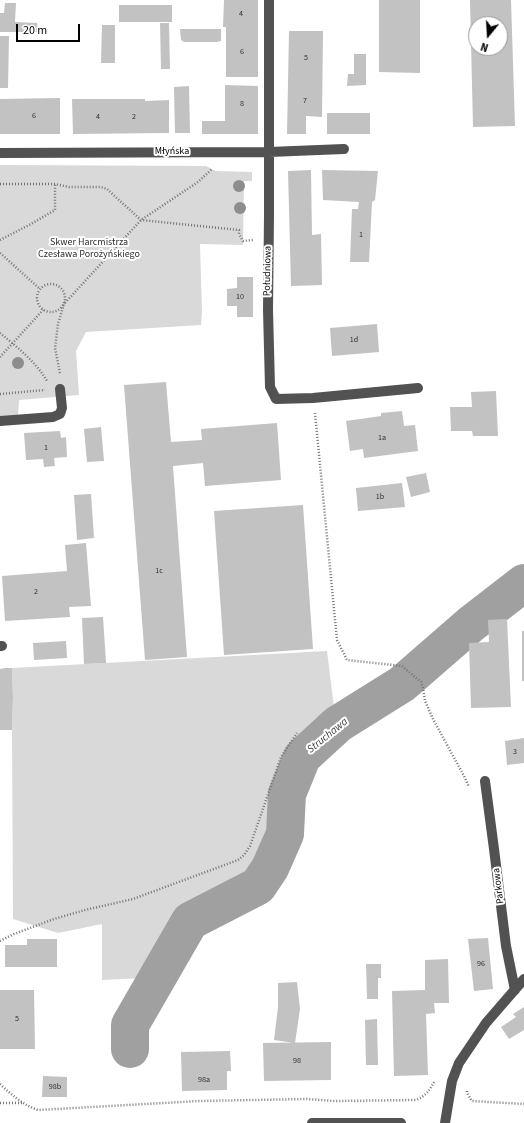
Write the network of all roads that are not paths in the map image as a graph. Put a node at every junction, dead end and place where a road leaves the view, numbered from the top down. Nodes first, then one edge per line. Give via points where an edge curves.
1 (269, 0) edge
2 (344, 149) dead end
3 (269, 152) junction
4 (0, 153) edge
5 (418, 388) dead end
6 (56, 389) road end
7 (0, 421) edge
8 (485, 781) dead end
9 (524, 979) edge
10 (515, 990) junction
11 (312, 1123) edge
12 (360, 1123) edge
13 (401, 1123) edge
14 (445, 1123) edge

1 - 3 street, Południowa
2 - 3 street, Młyńska
3 - 4 street, Młyńska
3 - 5 street, Południowa via 270,387 276,399
6 - 7 street via 62,408 60,414 53,417
8 - 10 street, Parkowa via 506,946
9 - 10 street
10 - 14 street via 486,1023 459,1063 452,1082
11 - 12 street
12 - 13 street

